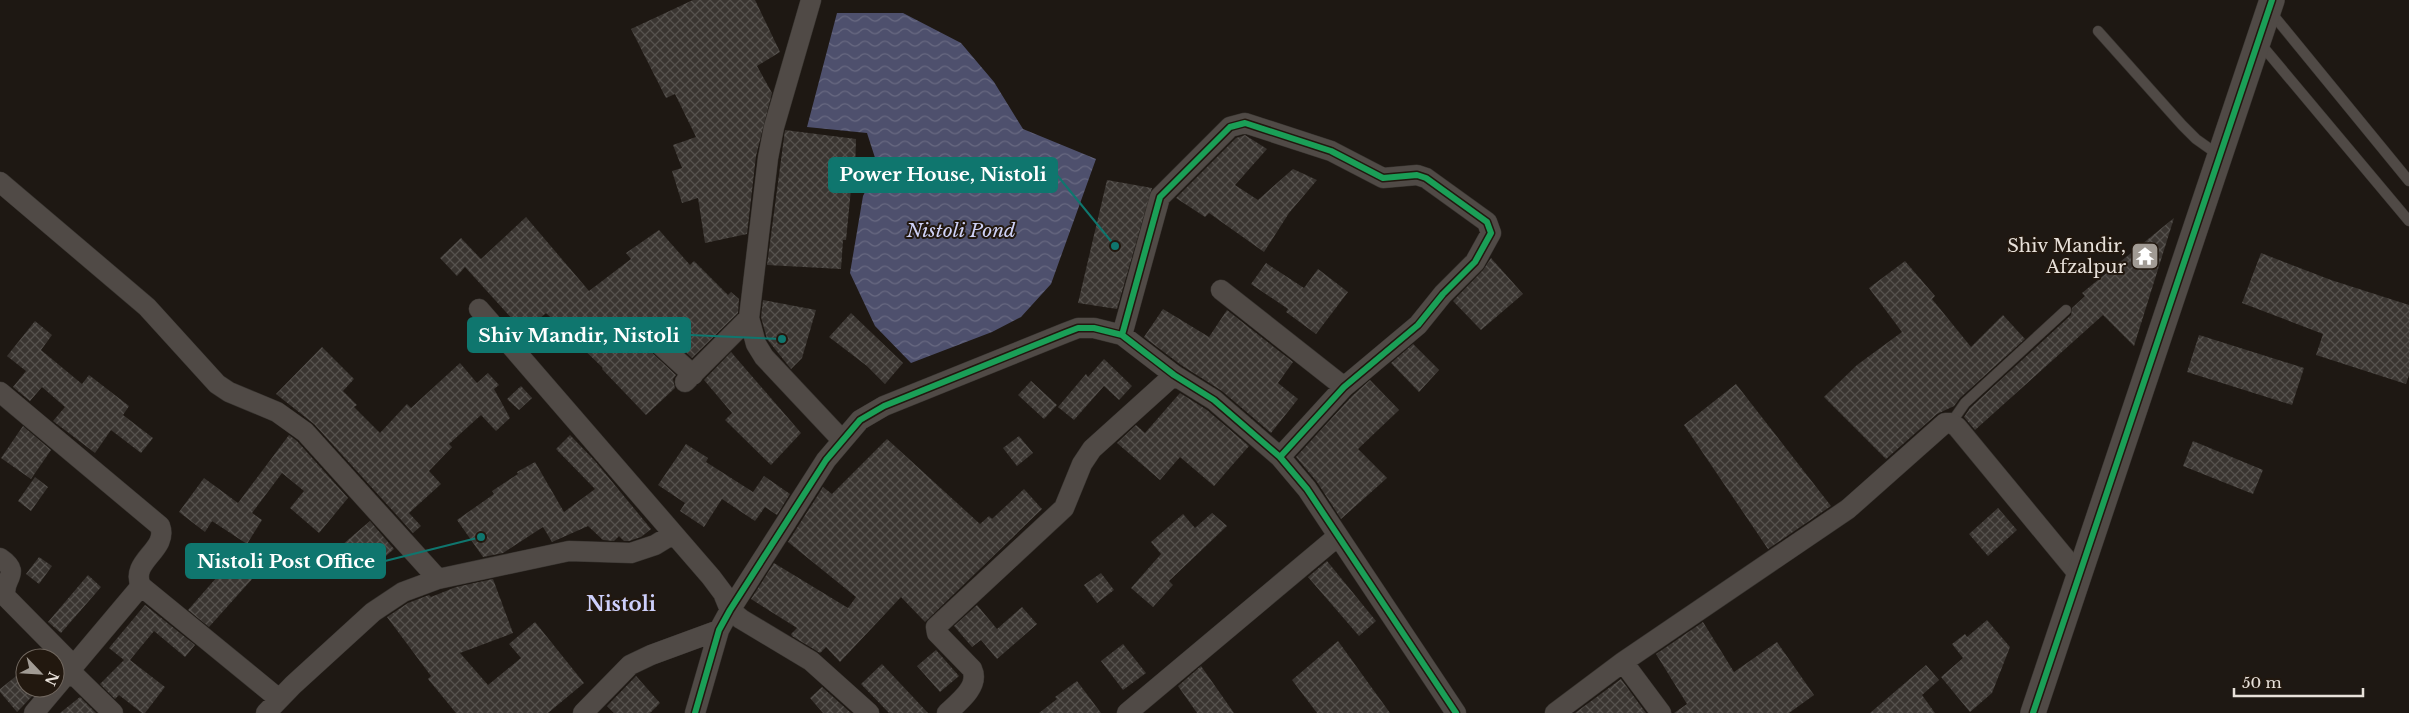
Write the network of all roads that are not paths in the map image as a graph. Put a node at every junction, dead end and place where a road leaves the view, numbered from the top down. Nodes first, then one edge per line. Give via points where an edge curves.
1 (811, 0) edge
2 (2270, 5) edge
3 (2098, 31) dead end
4 (2258, 41) junction
5 (2220, 156) junction
6 (2409, 181) edge
7 (0, 182) edge
8 (2409, 221) edge
9 (1221, 290) dead end
10 (479, 310) dead end
11 (2066, 310) dead end
12 (749, 318) junction
13 (644, 330) dead end
14 (1122, 335) junction
15 (1174, 375) junction
16 (1344, 387) junction
17 (0, 392) edge
18 (1951, 423) junction
19 (841, 440) junction
20 (1280, 457) junction
21 (673, 534) junction
22 (1338, 536) junction
23 (0, 558) edge
24 (2080, 576) junction
25 (438, 579) junction
26 (141, 586) junction
27 (730, 610) junction
28 (719, 630) junction
29 (1623, 662) junction
30 (72, 669) junction
31 (273, 706) edge
32 (1451, 711) edge
33 (34, 713) edge
34 (113, 713) edge
35 (583, 713) edge
36 (695, 713) edge
37 (869, 713) edge
38 (947, 713) edge
39 (1127, 713) edge
40 (1555, 713) edge
41 (1661, 713) edge
42 (2033, 713) edge

1 - 12 street via 774,127
2 - 4 street
2 - 6 lane
3 - 5 lane via 2182,125
4 - 5 street
4 - 8 lane
5 - 24 street
7 - 25 street via 147,307 217,384 277,412 305,432
9 - 16 street
10 - 21 street
11 - 18 lane via 1965,403
12 - 13 street via 689,378
12 - 19 street via 756,344 764,357
14 - 15 street
14 - 16 street via 1160,197 1230,127 1245,123 1331,151 1383,178 1417,175 1426,178 1490,227 1488,242 1475,262 1426,316
14 - 19 street via 1094,328 1078,328 884,406 860,420
15 - 20 street via 1214,400
15 - 38 street via 1092,449 1082,464 1064,508 936,627 936,633 975,674 974,683
16 - 20 street
17 - 26 street via 160,526 163,534 160,542 139,570 137,578
18 - 24 street
18 - 29 street via 1945,423 1848,509
19 - 27 street
20 - 22 street via 1295,472
21 - 25 street via 655,545 631,553 568,551
21 - 27 street via 723,593
22 - 32 street
22 - 39 street
23 - 30 street via 11,571 5,584 6,597
24 - 42 street
25 - 31 street via 387,600
26 - 30 street
26 - 31 street
27 - 28 street
27 - 37 street via 751,627 811,661
28 - 35 street via 630,665
28 - 36 street
29 - 40 street
29 - 41 street
30 - 33 street
30 - 34 street

